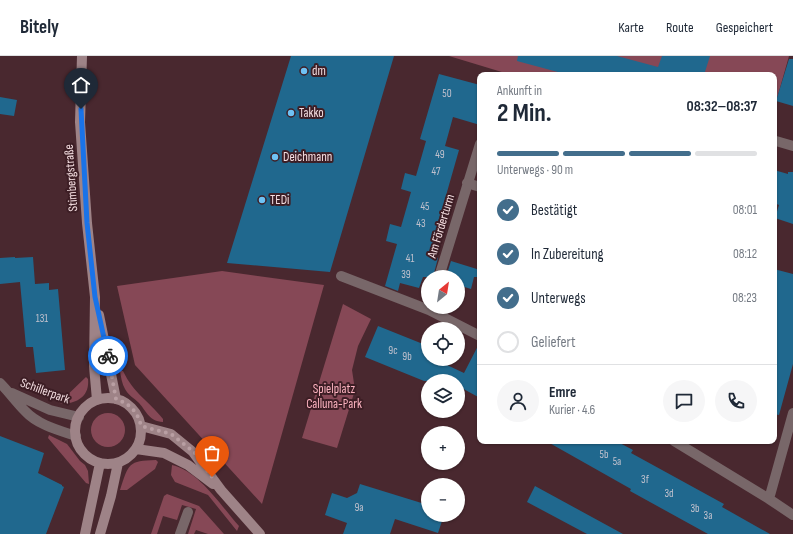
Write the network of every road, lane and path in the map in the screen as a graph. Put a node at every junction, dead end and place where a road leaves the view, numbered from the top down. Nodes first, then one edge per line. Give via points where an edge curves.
1 (82, 56) edge
2 (777, 141) edge
3 (793, 146) edge
4 (477, 154) edge
5 (468, 183) junction
6 (477, 186) edge
7 (441, 270) edge
8 (341, 276) dead end
9 (95, 297) junction
10 (421, 306) edge
11 (439, 314) edge
12 (477, 334) edge
13 (0, 382) edge
14 (10, 392) junction
15 (116, 399) junction
16 (97, 400) junction
17 (793, 413) edge
18 (79, 417) junction
19 (141, 426) junction
20 (76, 436) junction
21 (679, 444) edge
22 (136, 449) junction
23 (100, 463) junction
24 (118, 463) junction
25 (221, 490) junction
26 (769, 499) junction
27 (188, 512) dead end
28 (793, 515) edge
29 (85, 534) edge
30 (100, 534) edge
31 (180, 534) edge
32 (260, 534) edge

1 - 9 street, Stimbergstraße via 80,122
2 - 3 street
4 - 5 street, Am Förderturm
5 - 6 street, Am Förderturm
5 - 7 street, Am Förderturm
8 - 10 street
9 - 15 street, Stimbergstraße
9 - 16 street, Stimbergstraße via 94,366
11 - 12 street
13 - 14 street
14 - 18 street, Schillerpark via 50,410
14 - 20 street, Schillerpark via 26,412 45,426
15 - 16 street
15 - 19 street via 133,409
16 - 18 street via 86,407
17 - 26 street
18 - 20 street
19 - 22 street via 141,436
19 - 25 street via 171,434 194,452
20 - 23 street via 83,453
21 - 26 street
22 - 24 street via 129,458
22 - 25 street via 164,453 188,465
23 - 24 street
23 - 29 street
24 - 30 street
25 - 32 street
26 - 28 street
27 - 31 street

